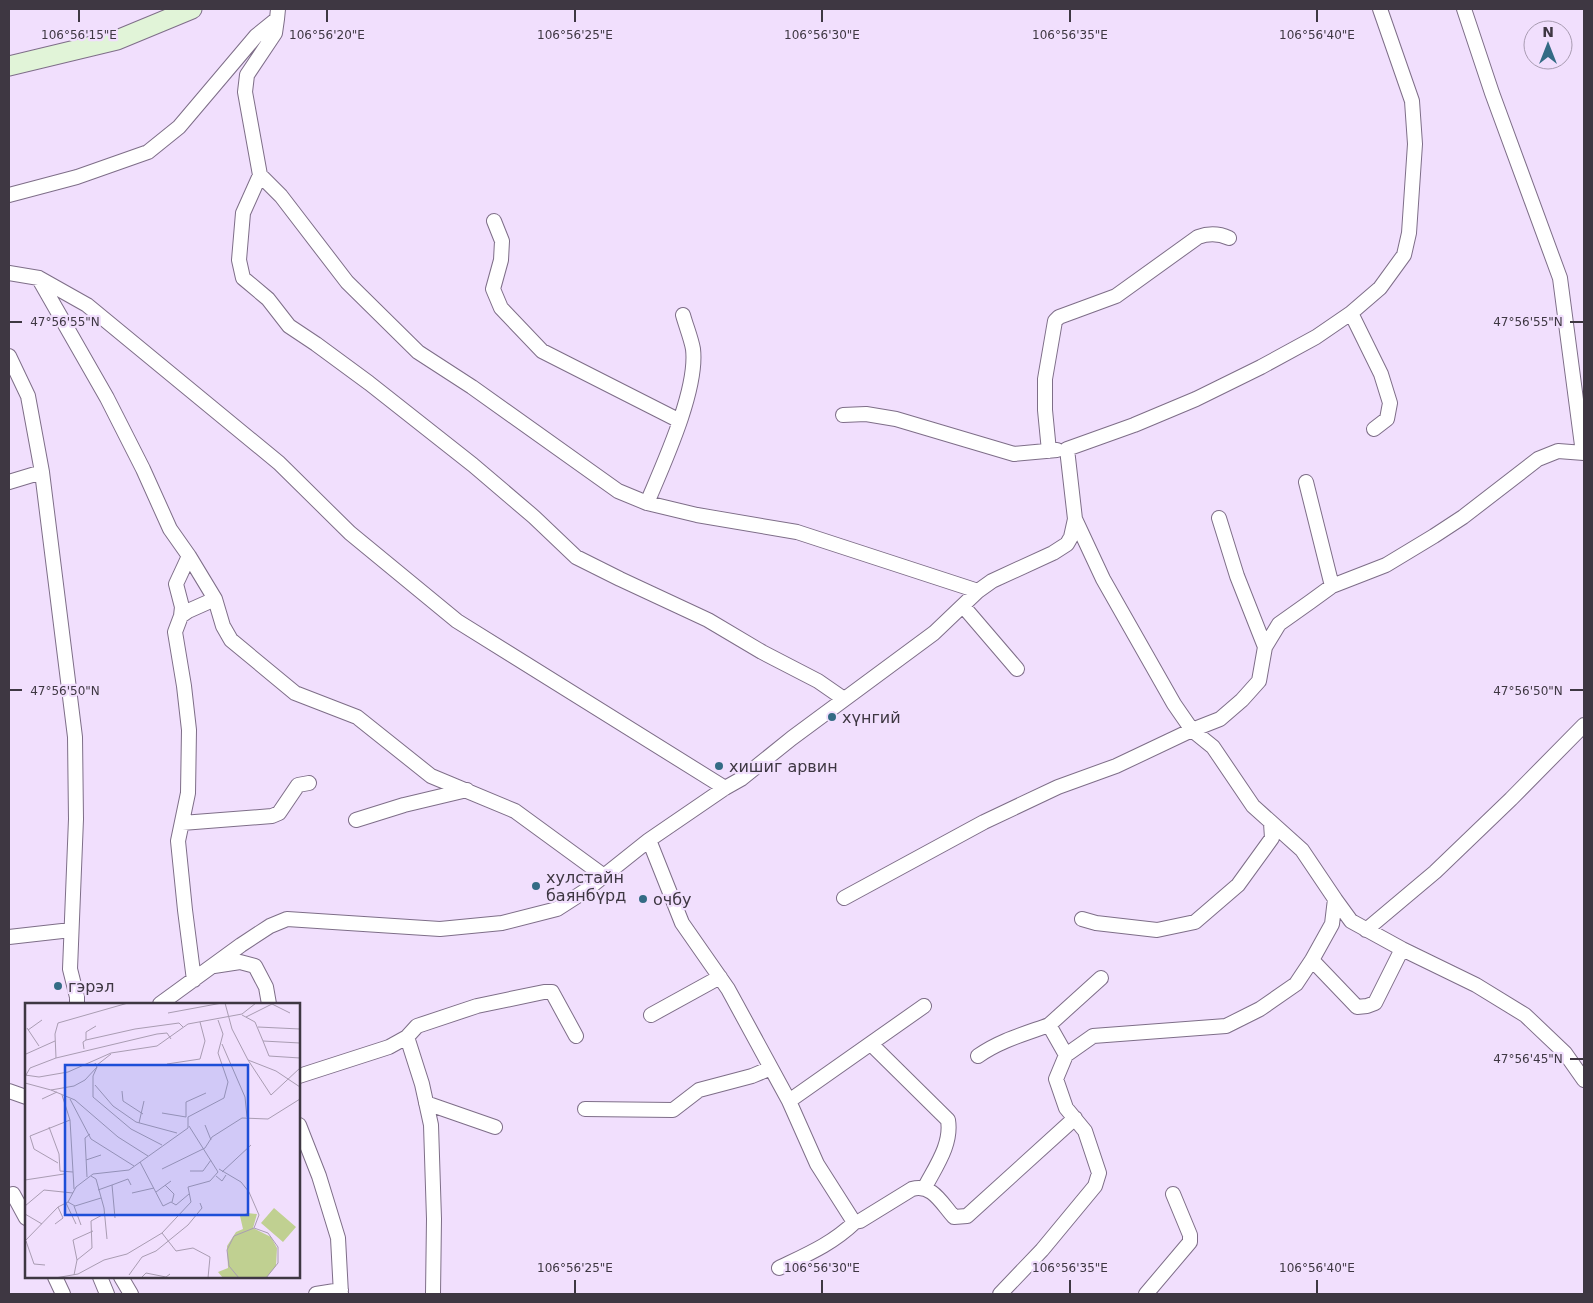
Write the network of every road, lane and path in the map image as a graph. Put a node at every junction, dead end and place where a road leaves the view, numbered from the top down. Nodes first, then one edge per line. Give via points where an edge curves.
1 (192, 9) edge
2 (1380, 9) edge
3 (1464, 9) edge
4 (277, 14) edge
5 (9, 66) edge
6 (260, 175) junction
7 (9, 195) edge
8 (494, 221) dead end
9 (1229, 238) dead end
10 (9, 273) edge
11 (39, 278) junction
12 (1351, 313) junction
13 (683, 315) dead end
14 (9, 356) edge
15 (843, 415) dead end
16 (680, 421) junction
17 (1374, 430) dead end
18 (1067, 449) junction
19 (1048, 451) junction
20 (1584, 453) edge
21 (42, 472) junction
22 (9, 482) edge
23 (1306, 482) dead end
24 (647, 503) junction
25 (1219, 518) dead end
26 (1074, 520) junction
27 (189, 556) junction
28 (1332, 586) junction
29 (978, 591) junction
30 (215, 599) junction
31 (963, 606) junction
32 (181, 616) junction
33 (1265, 647) junction
34 (1018, 669) dead end
35 (844, 699) junction
36 (1584, 725) edge
37 (1192, 730) junction
38 (309, 783) dead end
39 (724, 788) junction
40 (467, 790) junction
41 (356, 820) dead end
42 (182, 822) junction
43 (1271, 823) junction
44 (650, 840) junction
45 (604, 876) junction
46 (844, 898) dead end
47 (1335, 899) junction
48 (1082, 919) dead end
49 (71, 930) junction
50 (1366, 930) junction
51 (9, 937) edge
52 (1402, 949) junction
53 (1312, 960) junction
54 (211, 967) junction
55 (720, 977) junction
56 (1101, 978) dead end
57 (194, 980) junction
58 (76, 1003) edge
59 (161, 1003) edge
60 (269, 1003) edge
61 (924, 1006) dead end
62 (651, 1016) dead end
63 (1049, 1025) junction
64 (576, 1036) dead end
65 (408, 1037) junction
66 (871, 1044) junction
67 (1066, 1054) junction
68 (978, 1056) dead end
69 (771, 1068) junction
70 (300, 1076) edge
71 (1584, 1080) edge
72 (9, 1091) edge
73 (25, 1097) edge
74 (789, 1101) junction
75 (426, 1103) junction
76 (585, 1109) dead end
77 (1074, 1118) junction
78 (494, 1127) dead end
79 (300, 1130) edge
80 (304, 1154) edge
81 (25, 1188) edge
82 (926, 1188) junction
83 (1173, 1194) dead end
84 (11, 1195) edge
85 (25, 1216) edge
86 (855, 1222) junction
87 (779, 1268) dead end
88 (55, 1278) edge
89 (100, 1278) edge
90 (122, 1278) edge
91 (341, 1292) edge
92 (63, 1294) edge
93 (107, 1294) edge
94 (131, 1294) edge
95 (316, 1294) edge
96 (433, 1294) edge
97 (1000, 1294) edge
98 (1146, 1294) edge

1 - 5 main road via 117,40
2 - 12 street via 1412,101 1415,144 1409,232 1404,255 1380,288
3 - 20 street via 1560,278
4 - 6 street via 275,33 247,75 245,92
4 - 7 street via 178,127 148,152 77,177
6 - 24 street via 281,196 347,282 418,352 618,491
6 - 35 street via 243,213 239,260 243,278 268,299 289,326 369,383 473,465 576,557 708,620 818,680
8 - 16 street via 502,241 501,260 492,289 508,315 542,351
9 - 19 street via 1221,234 1198,237 1116,296 1055,321 1045,379
10 - 11 street
11 - 27 street via 107,398 170,529
11 - 39 street via 87,305 106,320 280,463 350,533 457,621
12 - 17 street via 1381,374 1390,403 1388,419
12 - 18 street via 1316,337 1196,400
13 - 16 street via 693,350 691,377
14 - 21 street via 28,396
15 - 19 street via 866,414 896,419 1014,454
16 - 24 street
18 - 19 street
18 - 26 street
20 - 28 street via 1558,451 1538,460 1434,536 1386,565
21 - 22 street
21 - 49 street via 76,737
23 - 28 street
24 - 29 street via 797,532
25 - 33 street via 1237,576
26 - 29 street via 1067,544
26 - 37 street via 1103,579
27 - 30 street
27 - 32 street via 176,584
28 - 33 street via 1279,624
29 - 31 street
30 - 32 street
30 - 40 street via 231,640 285,686 357,717 431,776
31 - 34 street
31 - 35 street via 934,633
32 - 42 street via 175,632 189,730 188,793
33 - 37 street via 1260,681 1220,719
35 - 39 street via 742,779
36 - 50 street via 1442,866
37 - 43 street via 1213,747 1253,806
37 - 46 street via 984,822
38 - 42 street via 298,785 279,813 272,816
39 - 44 street
40 - 41 street via 404,804
40 - 45 street via 515,811
42 - 57 street via 178,841
43 - 47 street via 1302,850
43 - 48 street via 1272,838 1238,885 1195,922 1157,930
44 - 45 street
44 - 55 street via 682,923
45 - 54 street via 557,909 502,923 440,929 287,919 270,926
47 - 50 street via 1351,921
47 - 53 street via 1332,924
49 - 51 street
49 - 58 street via 70,969 78,997
50 - 52 street
52 - 53 street via 1375,1003 1367,1006 1357,1007
52 - 71 street via 1476,985 1525,1015 1565,1054
53 - 67 street via 1296,984 1260,1009 1226,1026 1093,1036
54 - 57 street
54 - 60 street via 240,962 255,966 266,987
55 - 62 street
55 - 69 street
56 - 63 street
57 - 59 street
61 - 66 street
63 - 67 street
63 - 68 street via 1001,1043
64 - 65 street via 552,992 544,992 477,1006 417,1026
65 - 70 street via 390,1047
65 - 75 street
66 - 74 street
66 - 82 street via 948,1120 948,1140
67 - 77 street via 1056,1080 1066,1108
69 - 74 street
69 - 76 street via 699,1090 673,1110
72 - 73 street
74 - 86 street via 816,1164
75 - 78 street
75 - 96 street via 433,1142
77 - 82 street via 967,1216 954,1217
77 - 97 street via 1085,1131 1099,1173 1095,1186
79 - 80 street
80 - 91 street via 319,1176 338,1238
81 - 84 street
82 - 86 street via 912,1189
83 - 98 street via 1190,1242
84 - 85 street
86 - 87 street via 823,1248
88 - 92 street
89 - 93 street
90 - 94 street
91 - 95 street

